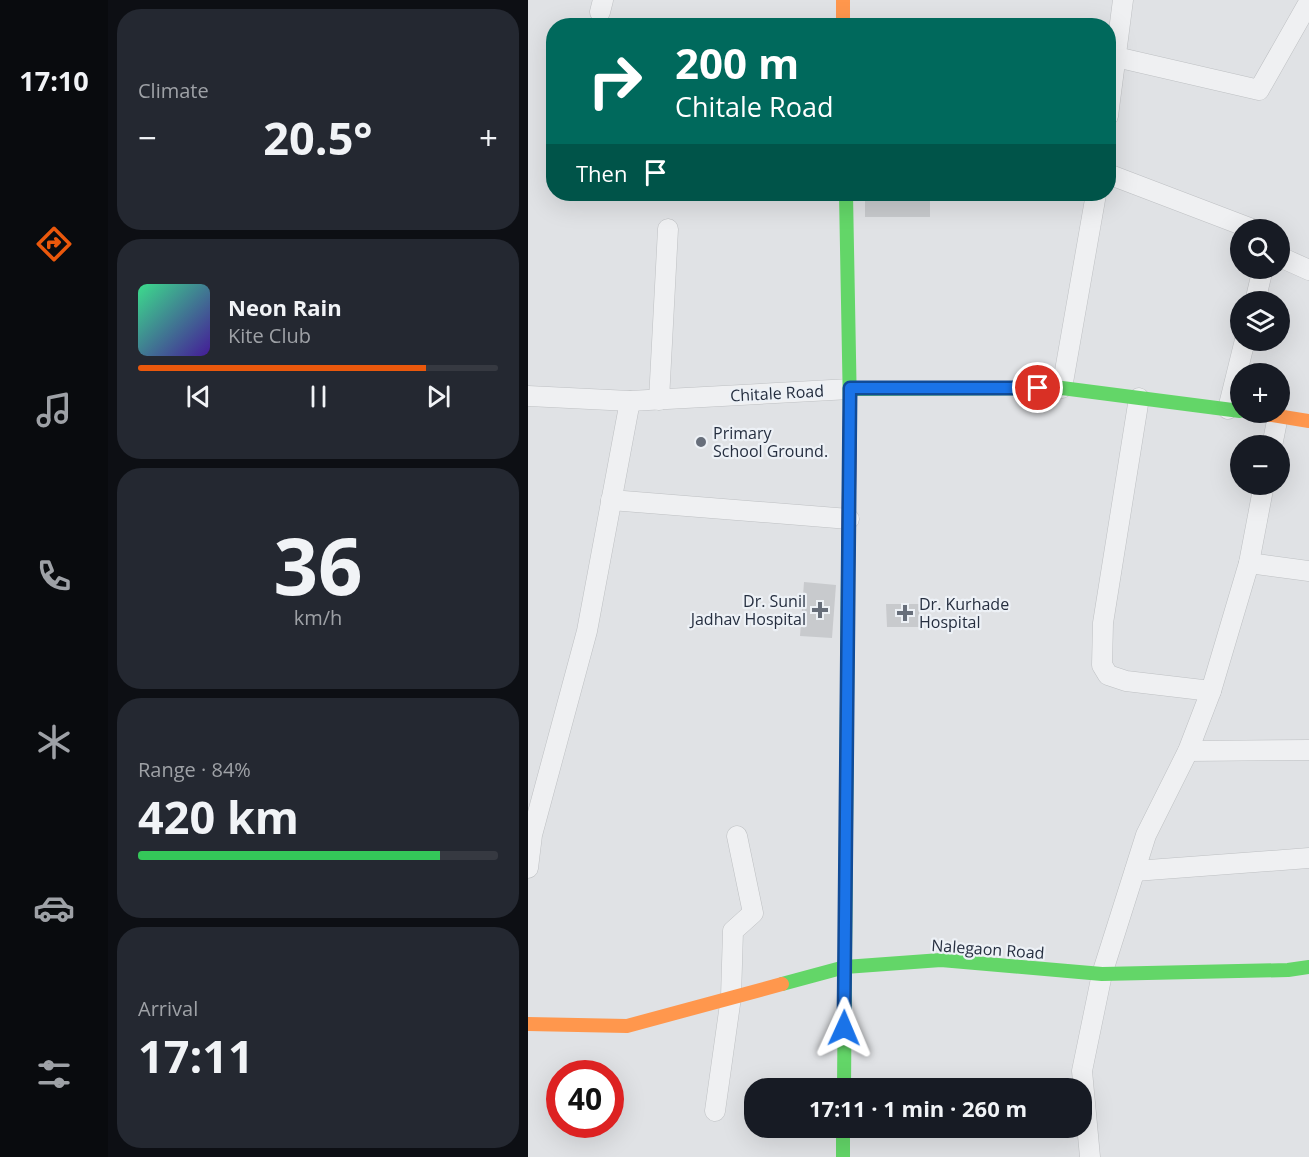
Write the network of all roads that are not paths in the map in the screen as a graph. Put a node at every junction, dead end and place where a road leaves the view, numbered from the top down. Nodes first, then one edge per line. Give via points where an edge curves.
1 (843, 0) edge
2 (1123, 0) edge
3 (1309, 2) edge
4 (843, 18) edge
5 (1116, 57) joint
6 (1116, 177) edge
7 (846, 201) edge
8 (1095, 201) edge
9 (1230, 220) edge
10 (668, 229) dead end
11 (1290, 262) edge
12 (1309, 270) edge
13 (850, 388) junction
14 (1062, 388) junction
15 (528, 396) edge
16 (1139, 398) junction
17 (659, 400) junction
18 (630, 401) junction
19 (1230, 409) edge
20 (1290, 418) edge
21 (1309, 421) edge
22 (1262, 495) edge
23 (611, 500) junction
24 (849, 519) junction
25 (1249, 563) junction
26 (1309, 571) edge
27 (1211, 691) junction
28 (1309, 750) edge
29 (1188, 752) junction
30 (737, 836) dead end
31 (1309, 858) edge
32 (528, 868) edge
33 (1135, 871) junction
34 (845, 967) junction
35 (1309, 968) edge
36 (1102, 974) junction
37 (730, 997) junction
38 (528, 1024) edge
39 (844, 1078) edge
40 (715, 1111) dead end
41 (843, 1138) edge
42 (843, 1157) edge
43 (1090, 1157) edge

1 - 4 street
2 - 5 street
3 - 5 street via 1259,90
6 - 9 street
7 - 13 street
8 - 14 street
10 - 17 street
11 - 12 street
13 - 14 street, Chitale Road
13 - 17 street, Chitale Road
13 - 24 street
14 - 16 street, Chitale Road
15 - 18 street, Chitale Road
16 - 19 street, Chitale Road
16 - 27 street via 1103,622 1102,665 1108,675 1126,681
17 - 18 street, Chitale Road
18 - 23 street
20 - 21 street
22 - 25 street
23 - 24 street
23 - 32 street via 587,631 532,835
24 - 34 street
25 - 26 street
25 - 27 street
27 - 29 street
28 - 29 street
29 - 33 street via 1146,835
30 - 37 street via 753,913 733,931
31 - 33 street
33 - 36 street
34 - 36 street, Nalegaon Road via 941,960
34 - 37 street, Nalegaon Road
34 - 39 street
35 - 36 street, Nalegaon Road
36 - 43 street via 1082,1071
37 - 38 street, Nalegaon Road via 627,1026
37 - 40 street
41 - 42 street

